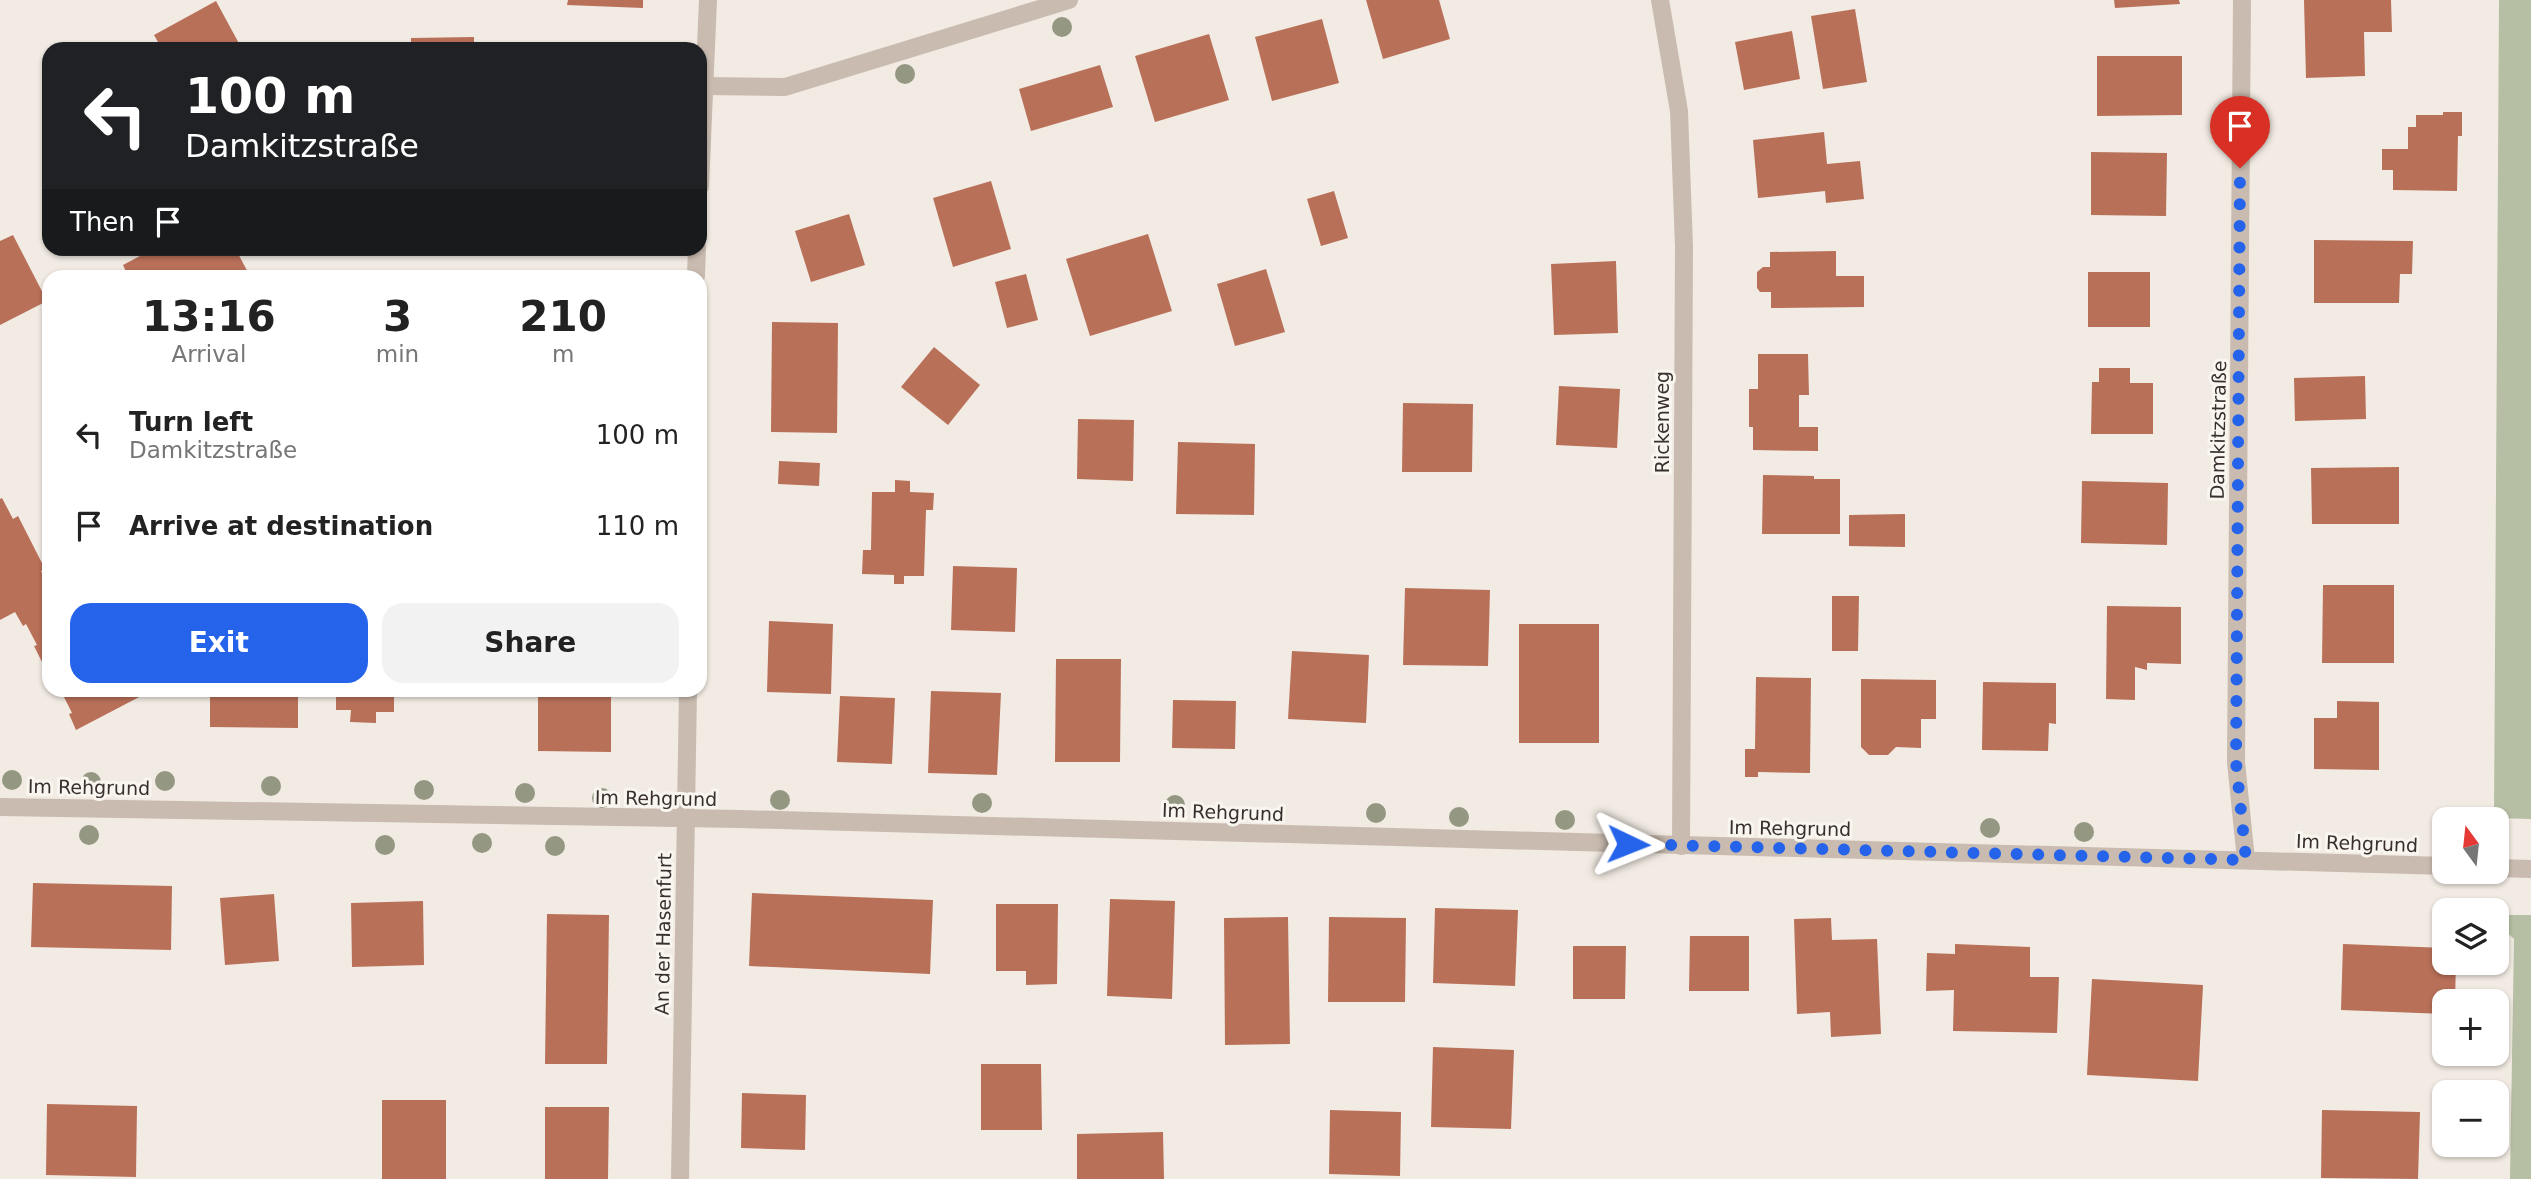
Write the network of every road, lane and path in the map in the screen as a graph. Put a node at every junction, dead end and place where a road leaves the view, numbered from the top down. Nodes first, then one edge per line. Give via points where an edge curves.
1 (708, 0) edge
2 (1069, 0) edge
3 (1660, 0) edge
4 (2242, 0) edge
5 (706, 42) edge
6 (707, 86) edge
7 (688, 697) edge
8 (0, 807) edge
9 (686, 820) junction
10 (1681, 846) junction
11 (2246, 860) junction
12 (2432, 866) edge
13 (2510, 868) edge
14 (2531, 869) edge
15 (680, 1179) edge

1 - 5 street
2 - 6 street via 785,87
3 - 10 street, Rickenweg via 1679,111 1684,247
4 - 11 street, Damkitzstraße via 2236,762
7 - 9 street, An der Hasenfurt
8 - 9 street, Im Rehgrund
9 - 10 street, Im Rehgrund
9 - 15 street, An der Hasenfurt
10 - 11 street, Im Rehgrund
11 - 12 street, Im Rehgrund
13 - 14 street

